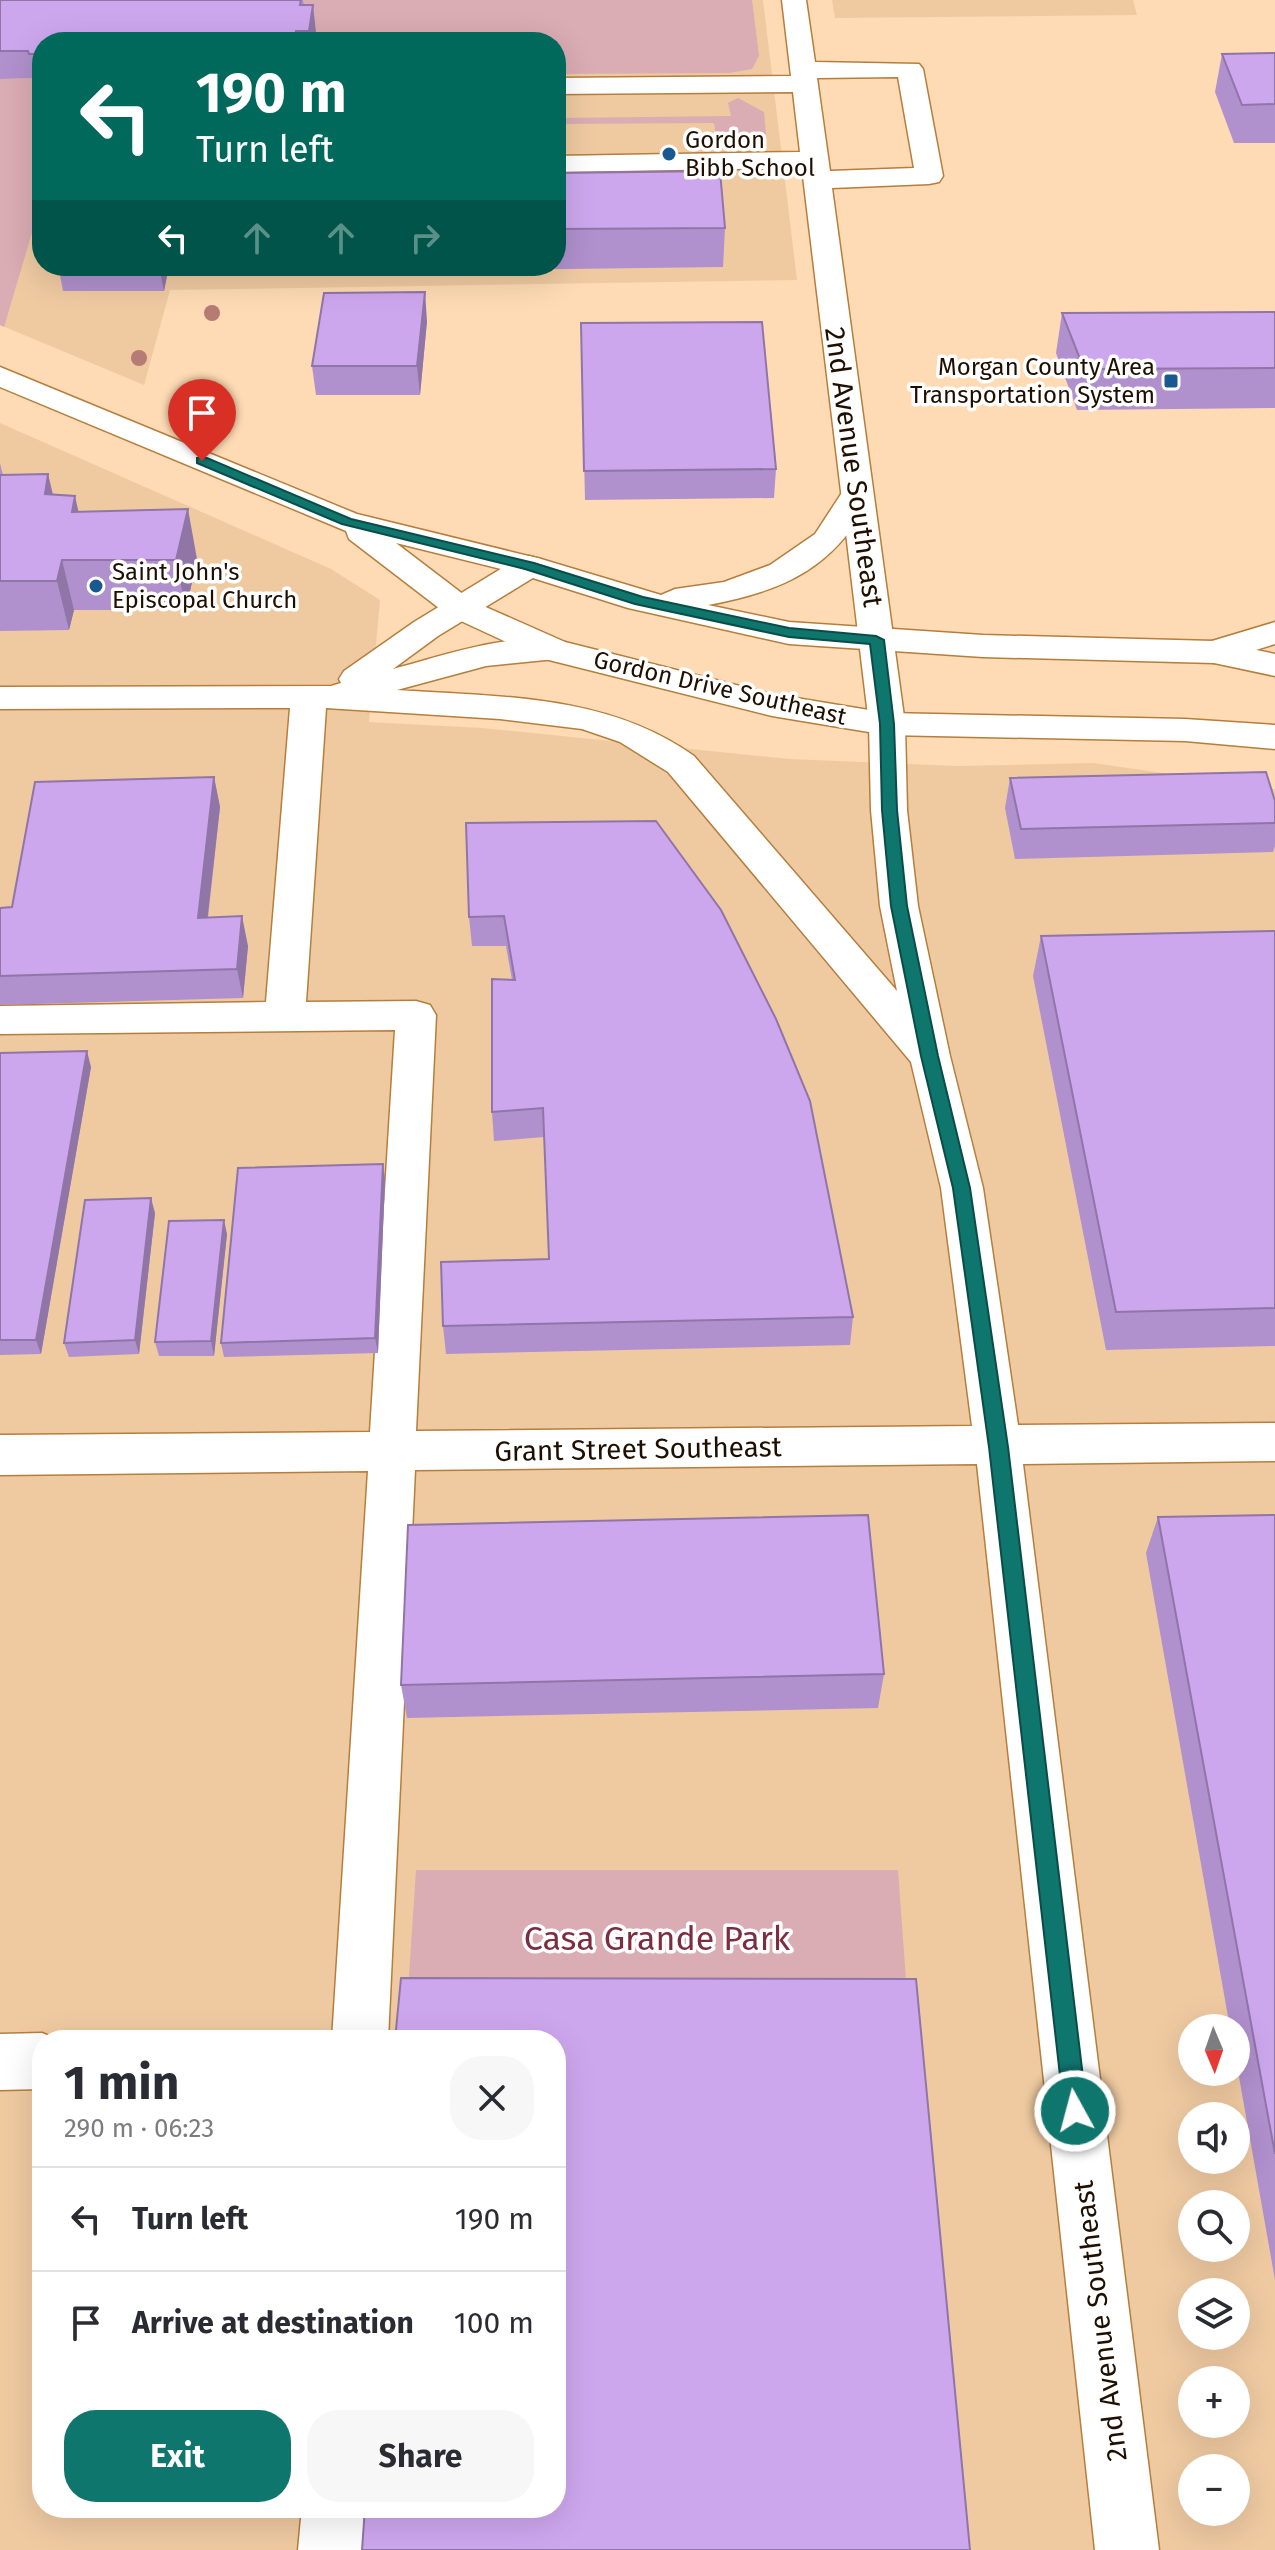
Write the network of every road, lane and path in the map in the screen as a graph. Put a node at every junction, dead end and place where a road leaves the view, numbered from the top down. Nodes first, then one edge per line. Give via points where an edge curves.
1 (794, 0) edge
2 (804, 77) junction
3 (566, 86) edge
4 (566, 164) edge
5 (815, 170) junction
6 (0, 376) edge
7 (856, 495) junction
8 (346, 521) junction
9 (529, 566) junction
10 (640, 601) junction
11 (460, 608) junction
12 (1275, 633) edge
13 (876, 640) junction
14 (553, 650) junction
15 (1214, 652) junction
16 (1275, 665) edge
17 (320, 696) junction
18 (0, 698) edge
19 (887, 724) junction
20 (1275, 737) edge
21 (285, 1016) junction
22 (0, 1020) edge
23 (930, 1056) junction
24 (1275, 1442) edge
25 (998, 1447) junction
26 (394, 1452) junction
27 (0, 1455) edge
28 (361, 2030) edge
29 (32, 2061) edge
30 (0, 2062) edge
31 (332, 2518) edge
32 (330, 2550) edge
33 (1127, 2550) edge

1 - 2 street, 2nd Avenue Southeast
2 - 3 street
2 - 5 street, 2nd Avenue Southeast
2 - 5 street via 910,69 929,176
4 - 5 street
5 - 7 street, 2nd Avenue Southeast
6 - 8 street, Gordon Drive Southeast
7 - 10 street via 833,536 787,570 719,593
7 - 13 street, 2nd Avenue Southeast
8 - 9 street, Gordon Drive Southeast
8 - 11 street, Gordon Drive Southeast
9 - 10 street, Gordon Drive Southeast
9 - 11 street
10 - 13 street, Gordon Drive Southeast via 789,633
11 - 14 street, Gordon Drive Southeast
11 - 17 street
12 - 15 street
13 - 15 street, Gordon Drive Southeast
13 - 19 street, 2nd Avenue Southeast
14 - 17 street via 485,655
14 - 19 street, Gordon Drive Southeast via 772,705
15 - 16 street, Gordon Drive Southeast
17 - 18 street
17 - 21 street
17 - 23 street via 556,711 617,726 663,749
19 - 20 street, Gordon Drive Southeast
19 - 23 street, 2nd Avenue Southeast via 899,906
21 - 22 street
21 - 26 street via 416,1015
23 - 25 street, 2nd Avenue Southeast via 962,1188
24 - 25 street, Grant Street Southeast
25 - 26 street, Grant Street Southeast
25 - 33 street, 2nd Avenue Southeast
26 - 27 street, Grant Street Southeast
26 - 28 street
29 - 30 street
31 - 32 street

